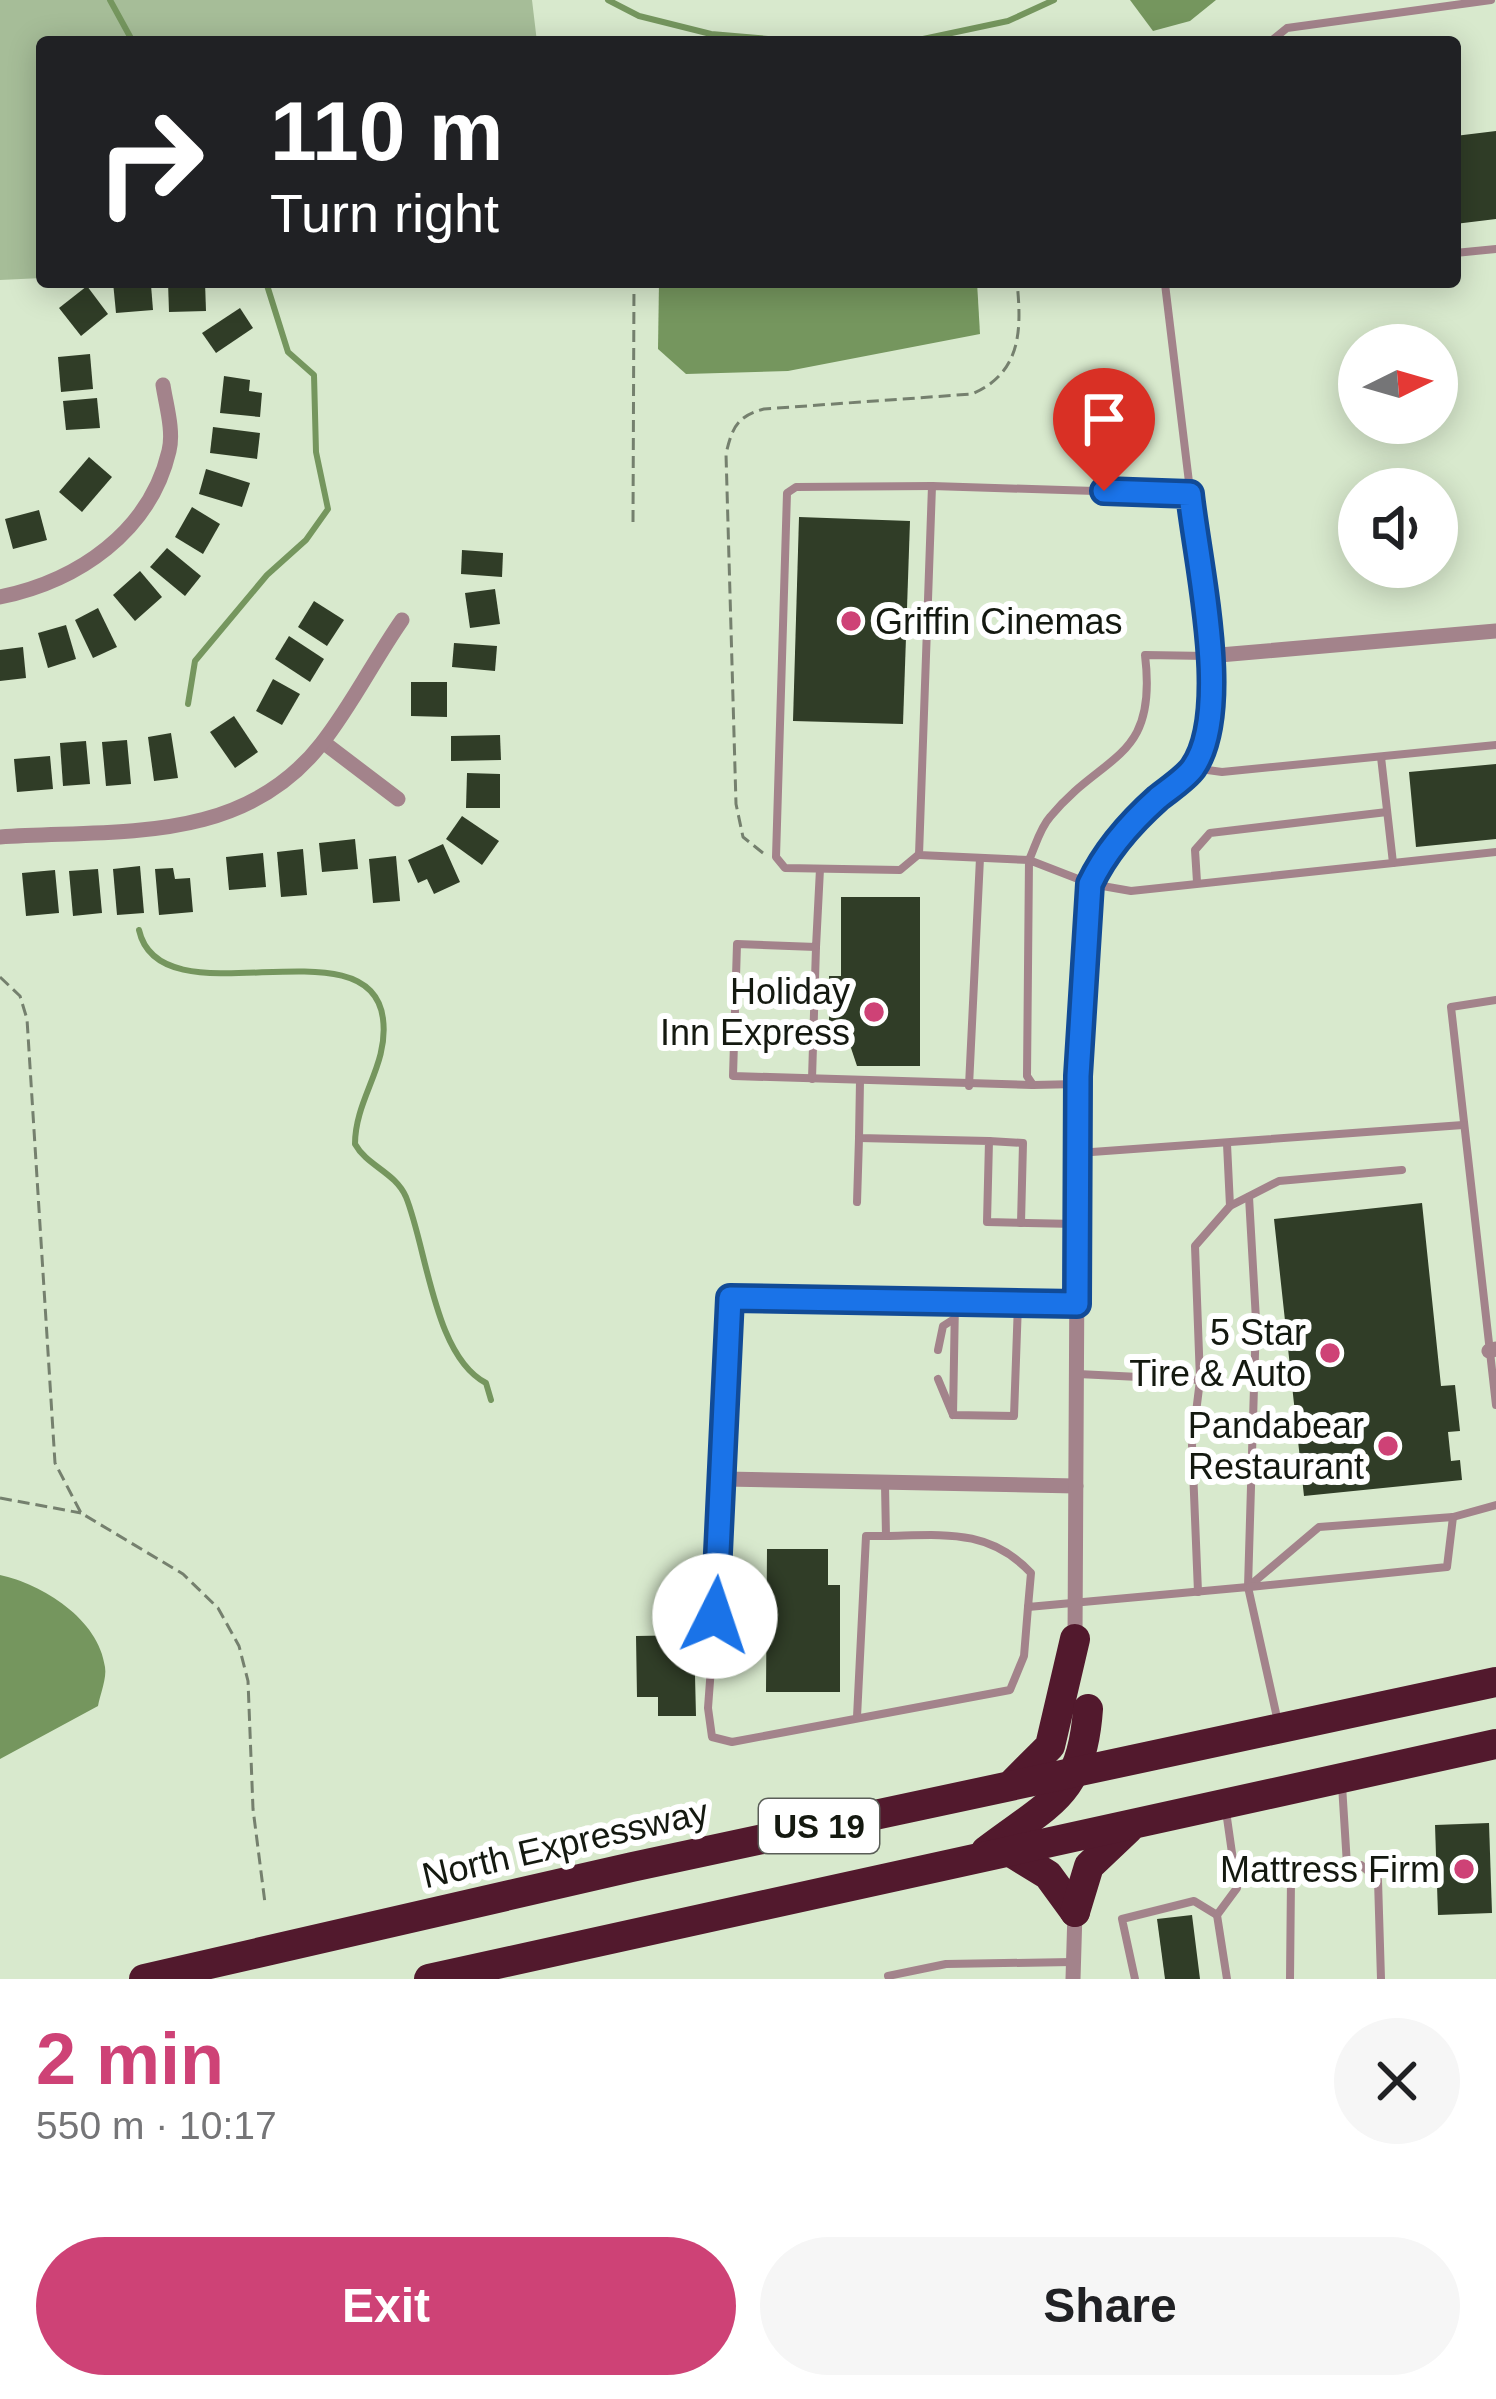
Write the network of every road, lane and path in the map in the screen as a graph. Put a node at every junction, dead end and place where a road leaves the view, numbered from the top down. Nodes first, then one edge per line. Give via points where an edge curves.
1 (1491, 0) edge
2 (1277, 36) edge
3 (1496, 249) edge
4 (1461, 252) edge
5 (634, 288) edge
6 (1018, 288) edge
7 (1164, 288) edge
8 (163, 385) dead end
9 (932, 486) junction
10 (1190, 494) junction
11 (632, 522) dead end
12 (0, 597) edge
13 (402, 620) dead end
14 (1496, 631) edge
15 (1208, 656) junction
16 (323, 742) junction
17 (1496, 745) edge
18 (1381, 757) junction
19 (1193, 767) junction
20 (398, 799) dead end
21 (1387, 812) junction
22 (0, 837) edge
23 (1496, 852) edge
24 (919, 854) junction
25 (776, 857) junction
26 (980, 858) junction
27 (1029, 860) junction
28 (1393, 863) junction
29 (820, 869) junction
30 (1197, 882) junction
31 (1090, 884) junction
32 (816, 947) junction
33 (0, 977) edge
34 (1496, 1000) edge
35 (812, 1079) junction
36 (860, 1081) junction
37 (1033, 1084) junction
38 (1078, 1084) junction
39 (969, 1086) junction
40 (1463, 1125) junction
41 (859, 1138) junction
42 (989, 1141) junction
43 (1227, 1144) junction
44 (1078, 1153) junction
45 (1402, 1170) dead end
46 (1249, 1197) junction
47 (857, 1202) dead end
48 (1230, 1206) junction
49 (1021, 1222) junction
50 (1077, 1224) junction
51 (956, 1302) junction
52 (1018, 1303) junction
53 (1077, 1304) junction
54 (955, 1318) junction
55 (938, 1350) dead end
56 (1493, 1350) edge
57 (1077, 1374) junction
58 (938, 1379) dead end
59 (1200, 1380) junction
60 (1496, 1405) edge
61 (952, 1414) junction
62 (725, 1479) junction
63 (886, 1482) junction
64 (1076, 1486) junction
65 (0, 1498) edge
66 (1496, 1505) edge
67 (81, 1513) junction
68 (1453, 1517) junction
69 (886, 1536) junction
70 (1248, 1587) junction
71 (1198, 1592) junction
72 (1075, 1604) junction
73 (1028, 1607) junction
74 (1075, 1639) junction
75 (1496, 1682) edge
76 (1088, 1709) junction
77 (857, 1717) junction
78 (1279, 1730) junction
79 (1496, 1744) edge
80 (1127, 1762) junction
81 (1078, 1773) junction
82 (1342, 1778) junction
83 (1006, 1788) junction
84 (1225, 1804) junction
85 (1145, 1821) junction
86 (1009, 1851) junction
87 (976, 1858) junction
88 (1347, 1865) junction
89 (265, 1903) dead end
90 (1075, 1912) junction
91 (1217, 1916) junction
92 (1074, 1971) edge
93 (888, 1976) edge
94 (144, 1979) edge
95 (429, 1979) edge
96 (1135, 1979) edge
97 (1227, 1979) edge
98 (1290, 1979) edge
99 (1381, 1979) edge

1 - 2 lane via 1287,28
3 - 4 lane
5 - 11 path
6 - 25 path via 1012,367 996,384 972,394 764,409 741,416 732,430 727,527 739,826 749,845
7 - 10 lane
8 - 12 street via 171,446 148,506 66,578
9 - 10 lane
9 - 24 lane
9 - 25 lane via 796,487 787,494
10 - 15 lane
13 - 16 street
14 - 15 street
15 - 19 street via 1208,729
15 - 27 lane via 1145,655 1149,683 1136,741 1048,819
16 - 20 street
16 - 22 street via 289,778 231,814
17 - 18 lane
18 - 19 lane via 1222,772
18 - 21 lane
19 - 31 street via 1138,817
21 - 28 lane
21 - 30 lane via 1210,832 1195,850
23 - 28 lane
24 - 26 lane
24 - 29 lane via 900,870
25 - 29 lane via 785,868
26 - 27 lane
26 - 39 lane
27 - 31 lane
27 - 37 lane
28 - 30 lane
29 - 32 lane
30 - 31 lane via 1131,891
31 - 38 street
32 - 35 lane
32 - 35 lane via 737,944 734,1032 733,1076
33 - 67 path via 20,997 27,1019 52,1438 64,1486
34 - 40 lane via 1451,1007
35 - 36 lane
36 - 39 lane
36 - 41 lane
37 - 38 lane
37 - 39 lane
38 - 44 street
40 - 43 lane
40 - 56 lane
41 - 42 lane
41 - 47 lane
42 - 49 lane via 1023,1143
42 - 49 lane via 987,1222
43 - 44 lane
43 - 48 lane
44 - 50 street
45 - 46 lane via 1279,1181
46 - 48 lane
46 - 70 lane via 1256,1390
48 - 59 lane via 1195,1246
49 - 50 lane
50 - 53 street
51 - 52 lane
51 - 54 lane
51 - 62 lane via 730,1298
52 - 53 lane
52 - 61 lane via 1014,1416
53 - 57 street
54 - 55 lane via 943,1326
54 - 61 lane
56 - 60 lane
57 - 59 lane
57 - 64 street
58 - 61 lane
59 - 71 lane via 1192,1445
62 - 63 street
62 - 77 lane via 712,1737 732,1742
63 - 64 street
63 - 69 lane
64 - 72 street
65 - 67 path
66 - 68 lane
67 - 89 path via 183,1574 218,1609 239,1646
68 - 70 lane via 1319,1527
68 - 70 lane via 1447,1567
69 - 73 lane via 971,1534 1010,1550 1031,1573
69 - 77 lane via 866,1536
70 - 71 lane
70 - 78 lane
71 - 72 lane
72 - 73 lane
72 - 74 street
73 - 77 lane via 1019,1677 1010,1690
74 - 76 highway
74 - 83 highway via 1050,1746
75 - 78 highway, North Expressway / US 19
76 - 80 highway via 1110,1751
76 - 81 highway
78 - 80 highway, North Expressway / US 19
79 - 82 highway, US 19
80 - 81 highway, North Expressway / US 19
81 - 83 highway, North Expressway / US 19
81 - 87 highway
82 - 84 highway, US 19
82 - 88 lane
83 - 94 highway, North Expressway / US 19
84 - 85 highway, US 19
84 - 91 lane via 1238,1888
85 - 86 highway, US 19
85 - 90 highway via 1097,1855
86 - 87 highway, US 19
86 - 90 highway via 1048,1875
87 - 95 highway, US 19
88 - 98 lane via 1311,1866 1291,1879
88 - 99 lane via 1361,1865 1378,1880
90 - 92 street
91 - 96 lane via 1195,1901 1122,1919
91 - 97 lane
92 - 93 lane via 946,1964

